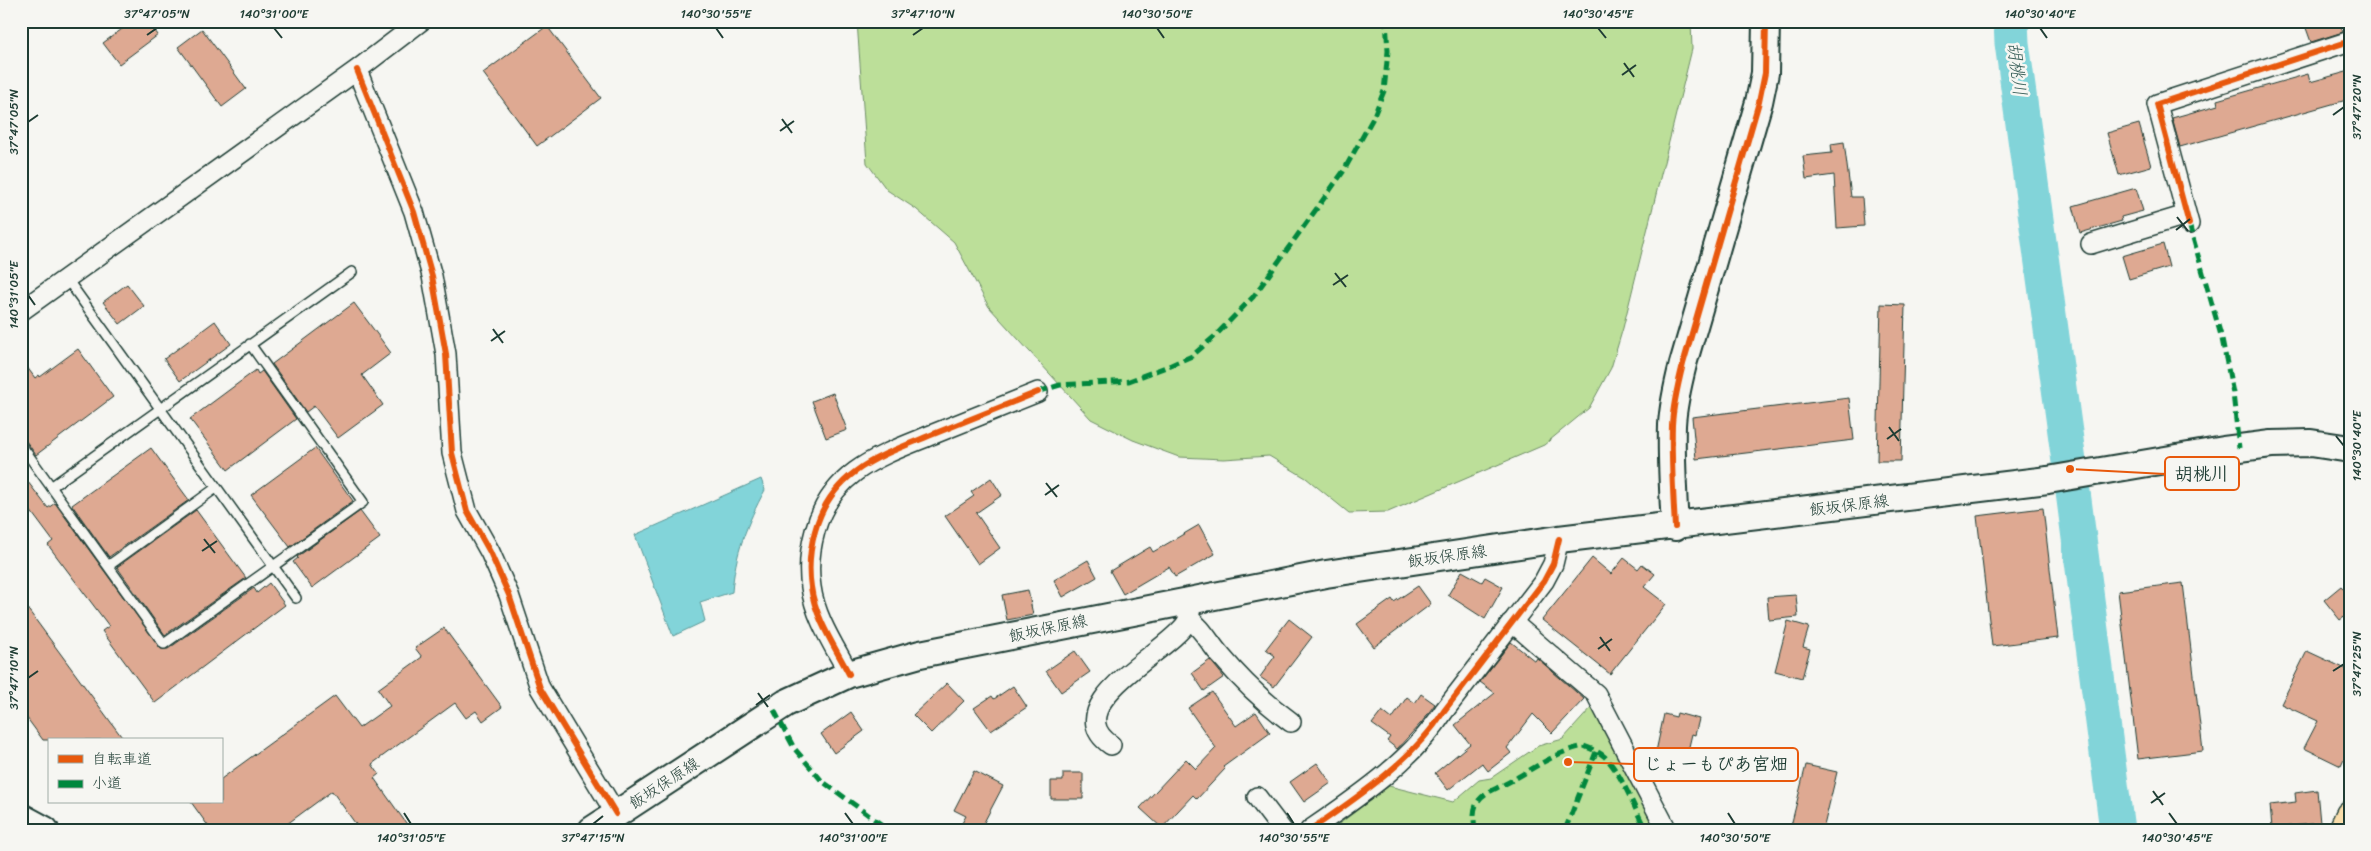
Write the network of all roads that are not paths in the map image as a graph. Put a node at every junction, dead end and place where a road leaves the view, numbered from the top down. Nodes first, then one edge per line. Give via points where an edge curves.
1 (422, 21) edge
2 (1766, 21) edge
3 (2350, 42) edge
4 (357, 70) junction
5 (2091, 244) dead end
6 (352, 272) dead end
7 (66, 279) junction
8 (21, 311) edge
9 (250, 344) junction
10 (1038, 392) dead end
11 (160, 409) junction
12 (21, 445) edge
13 (2350, 449) edge
14 (51, 487) junction
15 (216, 488) junction
16 (1675, 527) junction
17 (1559, 539) junction
18 (108, 566) junction
19 (273, 566) junction
20 (296, 598) dead end
21 (1189, 609) junction
22 (1512, 622) junction
23 (849, 674) junction
24 (1291, 722) dead end
25 (1111, 745) dead end
26 (1257, 797) dead end
27 (616, 814) junction
28 (2350, 815) edge
29 (21, 817) edge
30 (45, 830) edge
31 (592, 830) edge
32 (1282, 830) edge
33 (1310, 830) edge
34 (1667, 830) edge
35 (2343, 830) edge

1 - 4 street
2 - 16 main road via 1765,72 1759,102 1682,364 1676,396 1672,424
3 - 5 street via 2157,104 2188,219
4 - 7 street
4 - 27 street via 414,212 432,276 446,354 452,453 467,511 509,595 540,688
6 - 9 lane
7 - 8 street
7 - 11 lane
9 - 11 lane
9 - 19 lane via 363,502
10 - 23 street via 880,456 850,474 829,499 819,517 812,542 809,564 811,588 820,617
11 - 14 lane
11 - 15 lane
12 - 14 lane
13 - 16 main road, 飯坂保原線 via 2311,443 2271,444 2048,480
14 - 18 lane
15 - 18 lane
15 - 19 lane
16 - 17 main road, 飯坂保原線
17 - 21 main road, 飯坂保原線 via 1326,574
17 - 22 street via 1553,564 1544,581
18 - 19 lane via 164,644
19 - 20 lane
21 - 23 main road, 飯坂保原線 via 920,654
21 - 24 street via 1194,622 1220,656 1252,690
21 - 25 street via 1176,634 1122,679 1099,708 1094,719 1095,727
22 - 33 street via 1414,750
22 - 34 street via 1596,694
23 - 27 main road, 飯坂保原線 via 786,703
26 - 32 street
27 - 31 main road, 飯坂保原線
28 - 35 main road
29 - 30 main road

